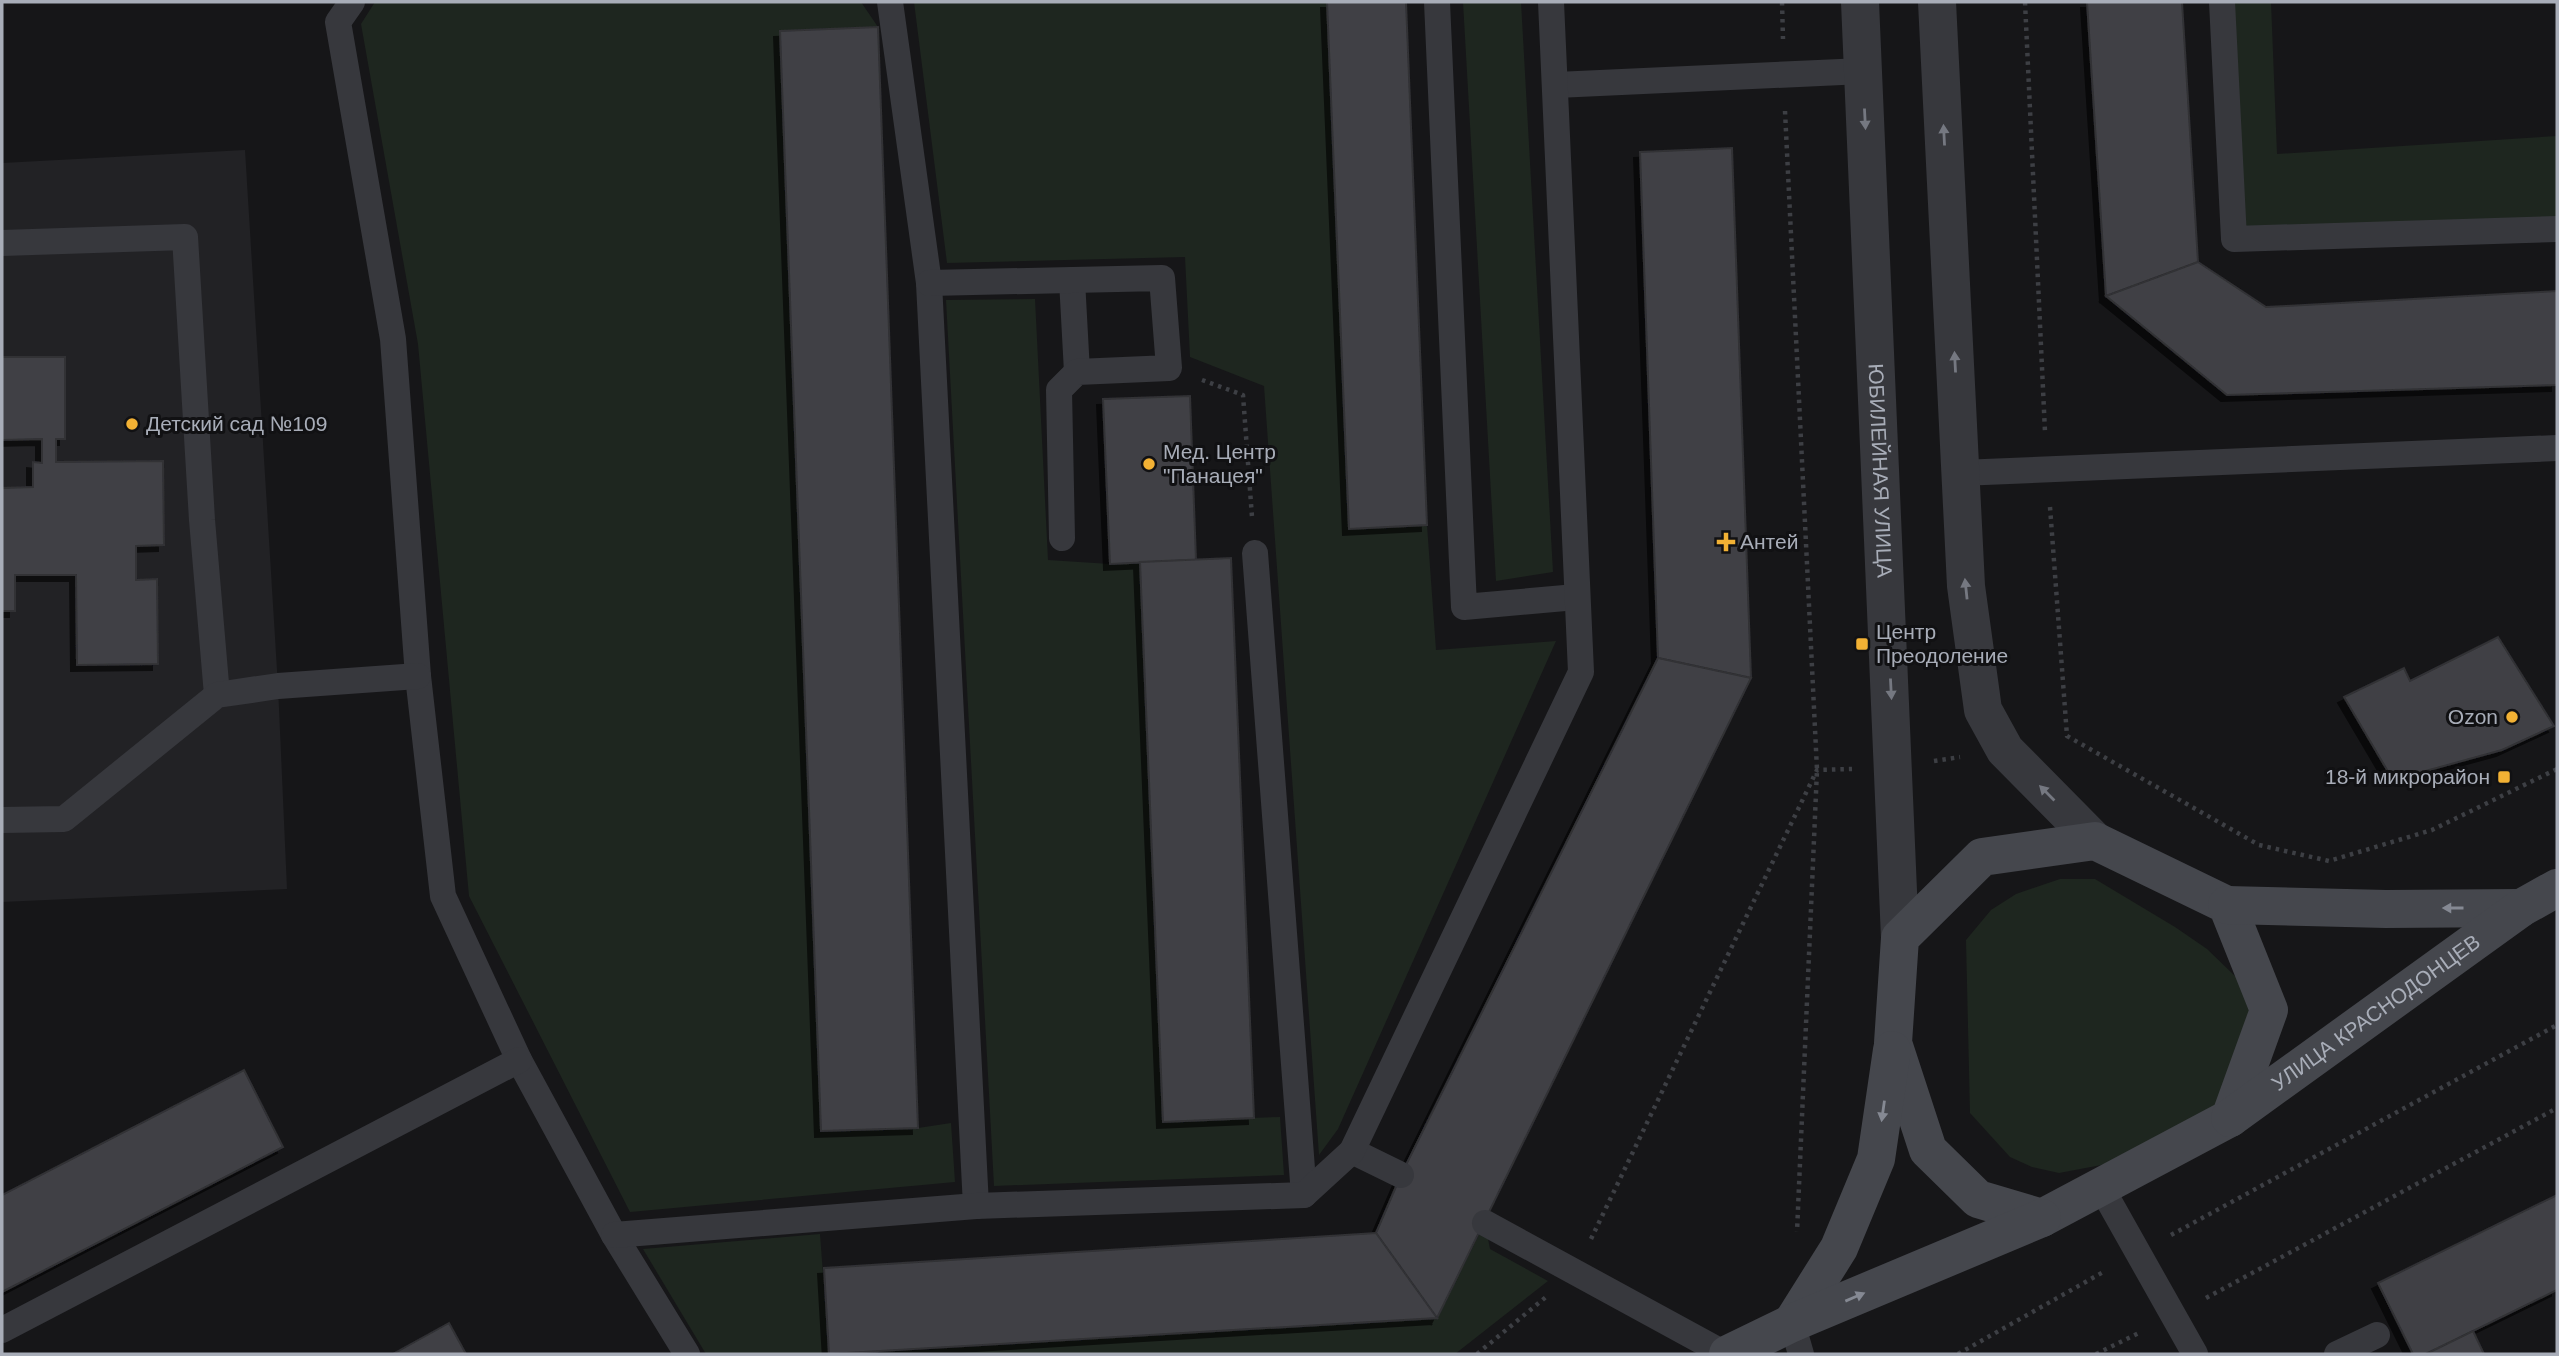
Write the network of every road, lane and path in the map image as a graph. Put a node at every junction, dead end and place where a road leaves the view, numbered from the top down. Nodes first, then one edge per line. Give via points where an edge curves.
1 (352, 2) edge
2 (890, 2) edge
3 (1437, 2) edge
4 (1551, 2) edge
5 (1782, 2) edge
6 (1860, 2) edge
7 (1937, 2) edge
8 (2025, 2) edge
9 (2222, 2) edge
10 (1863, 71) junction
11 (1783, 74) junction
12 (1556, 85) junction
13 (2557, 229) edge
14 (2, 243) edge
15 (1072, 280) junction
16 (929, 282) junction
17 (1168, 368) junction
18 (1077, 372) junction
19 (2557, 448) edge
20 (2047, 469) junction
21 (1960, 473) junction
22 (1062, 538) dead end
23 (1255, 553) joint
24 (1576, 597) junction
25 (418, 676) junction
26 (217, 695) junction
27 (2067, 736) junction
28 (2005, 750) junction
29 (1895, 767) junction
30 (2557, 769) edge
31 (1817, 770) junction
32 (2, 820) edge
33 (2095, 841) junction
34 (2557, 888) edge
35 (2227, 905) junction
36 (2521, 908) junction
37 (1900, 938) junction
38 (2557, 1024) edge
39 (1893, 1044) junction
40 (519, 1060) junction
41 (2557, 1108) edge
42 (2230, 1118) junction
43 (1352, 1151) junction
44 (1401, 1175) dead end
45 (2101, 1187) junction
46 (1304, 1195) junction
47 (976, 1206) junction
48 (2042, 1219) junction
49 (1485, 1223) dead end
50 (614, 1235) junction
51 (1796, 1240) dead end
52 (2138, 1253) junction
53 (1575, 1273) junction
54 (2173, 1315) junction
55 (2, 1330) edge
56 (2377, 1335) dead end
57 (1797, 1339) edge
58 (687, 1354) edge
59 (1477, 1354) edge
60 (1726, 1354) edge
61 (1958, 1354) edge
62 (2096, 1354) edge
63 (2195, 1354) edge
64 (2337, 1354) edge

1 - 25 lane via 338,22 393,339
2 - 16 lane
3 - 24 lane via 1464,607
4 - 12 lane
5 - 11 path
6 - 10 street, ЮБИЛЕЙНАЯ УЛИЦА
21 -> 7 street
8 - 20 path
9 - 13 lane via 2234,239
10 - 11 lane
10 -> 29 street, ЮБИЛЕЙНАЯ УЛИЦА
11 - 12 lane
11 - 31 path
12 - 24 lane
14 - 26 lane via 185,237
15 - 16 lane
15 - 17 lane via 1163,278
15 - 18 lane
16 - 47 lane
17 - 18 lane
17 - 23 path via 1243,395
18 - 22 lane via 1059,390
19 - 20 lane
20 - 21 lane
20 - 27 path
28 -> 21 street via 1983,710 1966,586
23 - 46 lane
24 - 43 lane via 1581,672
25 - 26 lane
25 - 40 lane via 443,896
26 - 32 lane via 64,819
27 - 28 path
27 - 30 path via 2259,845 2329,861 2432,830
28 - 29 path
33 -> 28 street
29 - 31 path
29 - 37 street, ЮБИЛЕЙНАЯ УЛИЦА
31 - 51 path
31 - 53 path
33 - 35 main road
33 - 37 main road via 1982,857
34 - 36 main road, УЛИЦА КРАСНОДОНЦЕВ
36 -> 35 main road, УЛИЦА КРАСНОДОНЦЕВ
35 - 42 main road via 2269,1010
36 - 42 main road, УЛИЦА КРАСНОДОНЦЕВ
37 - 39 main road
38 - 52 path
39 - 48 main road via 1928,1150 1978,1199
39 -> 57 main road via 1876,1158
40 - 50 lane
40 - 55 lane
41 - 54 path
42 - 45 main road, УЛИЦА КРАСНОДОНЦЕВ
43 - 44 lane
43 - 46 lane
45 - 48 main road, УЛИЦА КРАСНОДОНЦЕВ
45 - 52 lane
46 - 47 lane
47 - 50 lane
57 -> 48 main road
49 - 53 lane
50 - 58 lane
52 - 54 lane
52 - 61 path
53 - 59 path
53 - 60 lane
54 - 62 path
54 - 63 lane
56 - 64 lane
57 - 60 main road

